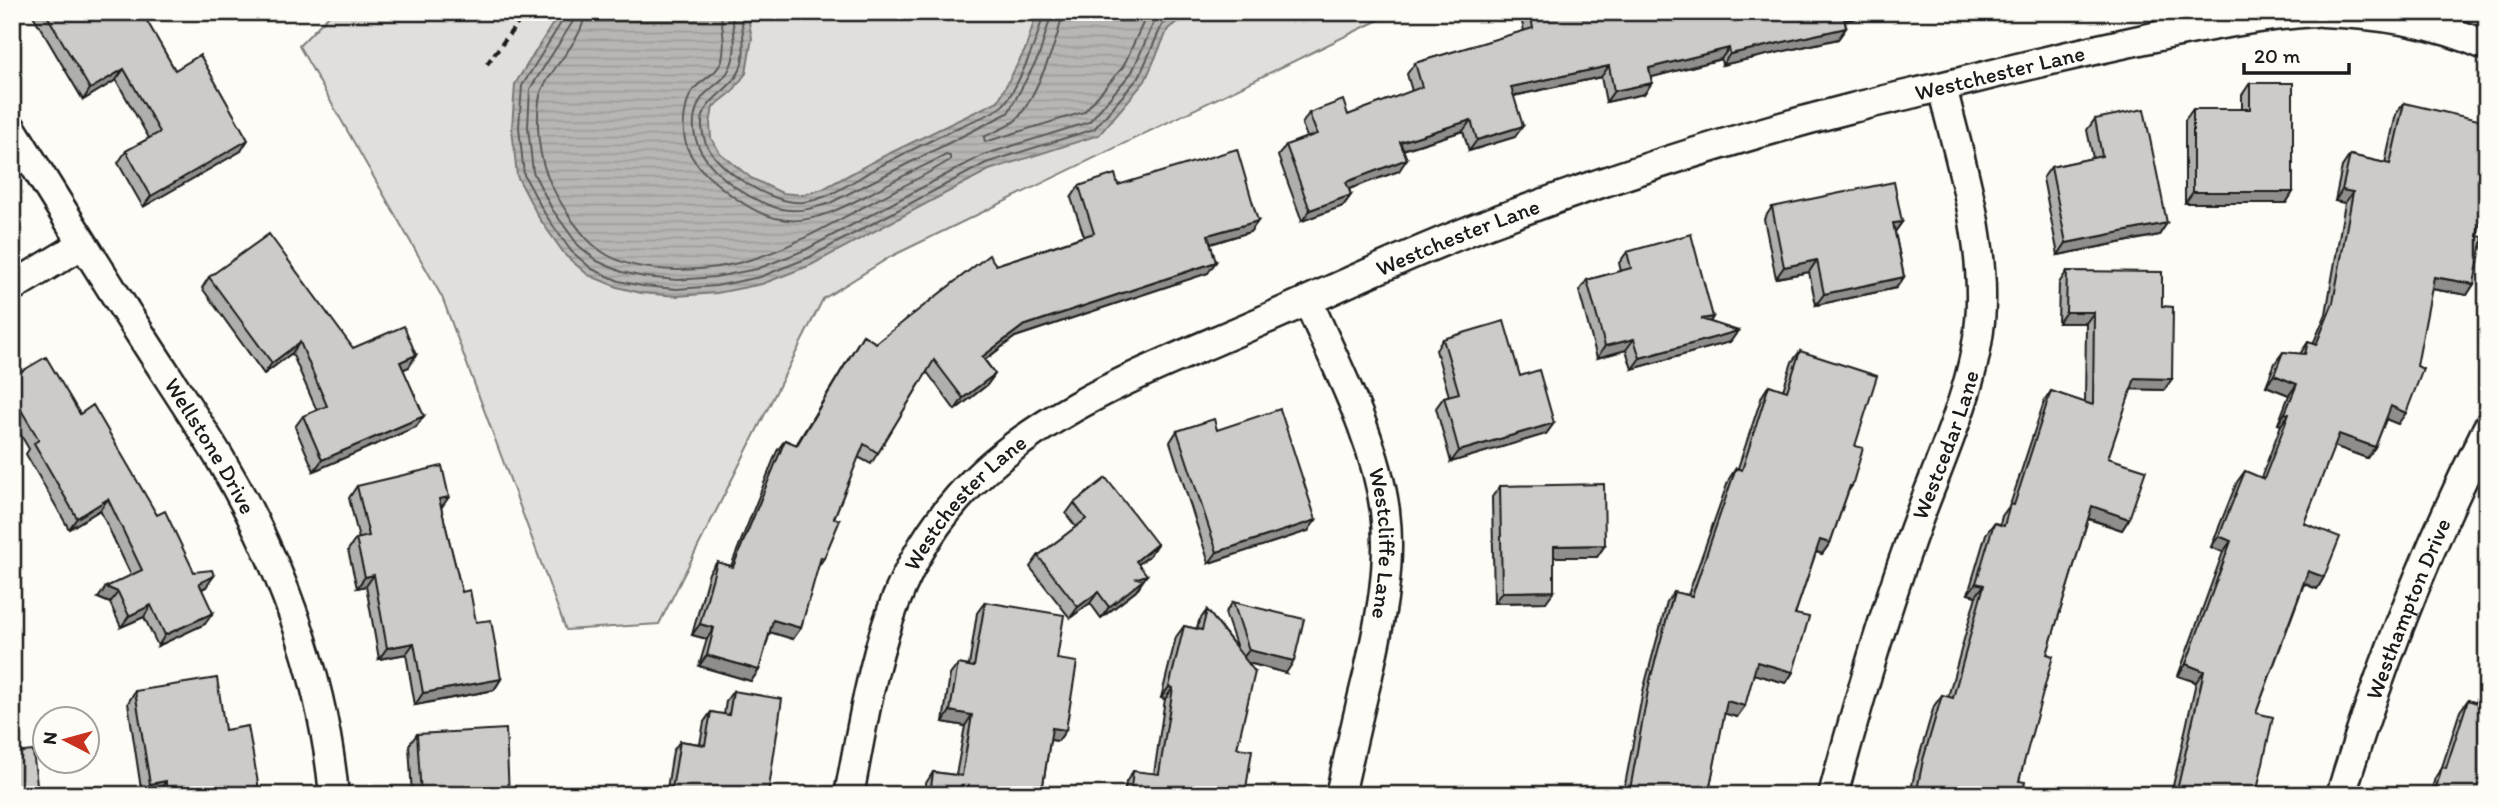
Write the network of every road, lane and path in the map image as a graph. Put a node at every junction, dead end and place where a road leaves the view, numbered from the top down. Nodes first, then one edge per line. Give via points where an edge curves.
1 (526, 12) edge
2 (2315, 12) edge
3 (2322, 12) edge
4 (2487, 46) edge
5 (487, 64) dead end
6 (1942, 87) junction
7 (12, 130) edge
8 (82, 244) junction
9 (12, 287) edge
10 (1308, 300) junction
11 (2487, 429) edge
12 (334, 795) edge
13 (849, 795) edge
14 (1340, 795) edge
15 (1833, 795) edge
16 (2341, 795) edge

1 - 5 path
2 - 6 street, Westchester Lane via 2206,27 2067,55
3 - 4 street via 2428,25
6 - 10 street, Westchester Lane via 1850,108 1587,188 1427,247
6 - 15 street, Westcedar Lane via 1974,218 1981,288 1979,331 1968,384 1889,602
7 - 8 street, Wellstone Drive
8 - 9 street
8 - 12 street, Wellstone Drive via 219,457 261,538 285,592 322,709
10 - 13 street, Westchester Lane via 1075,407 1013,447 959,496 920,548 889,614
10 - 14 street, Westcliffe Lane via 1369,445 1387,537 1379,625
11 - 16 street, Westhampton Drive via 2408,601

